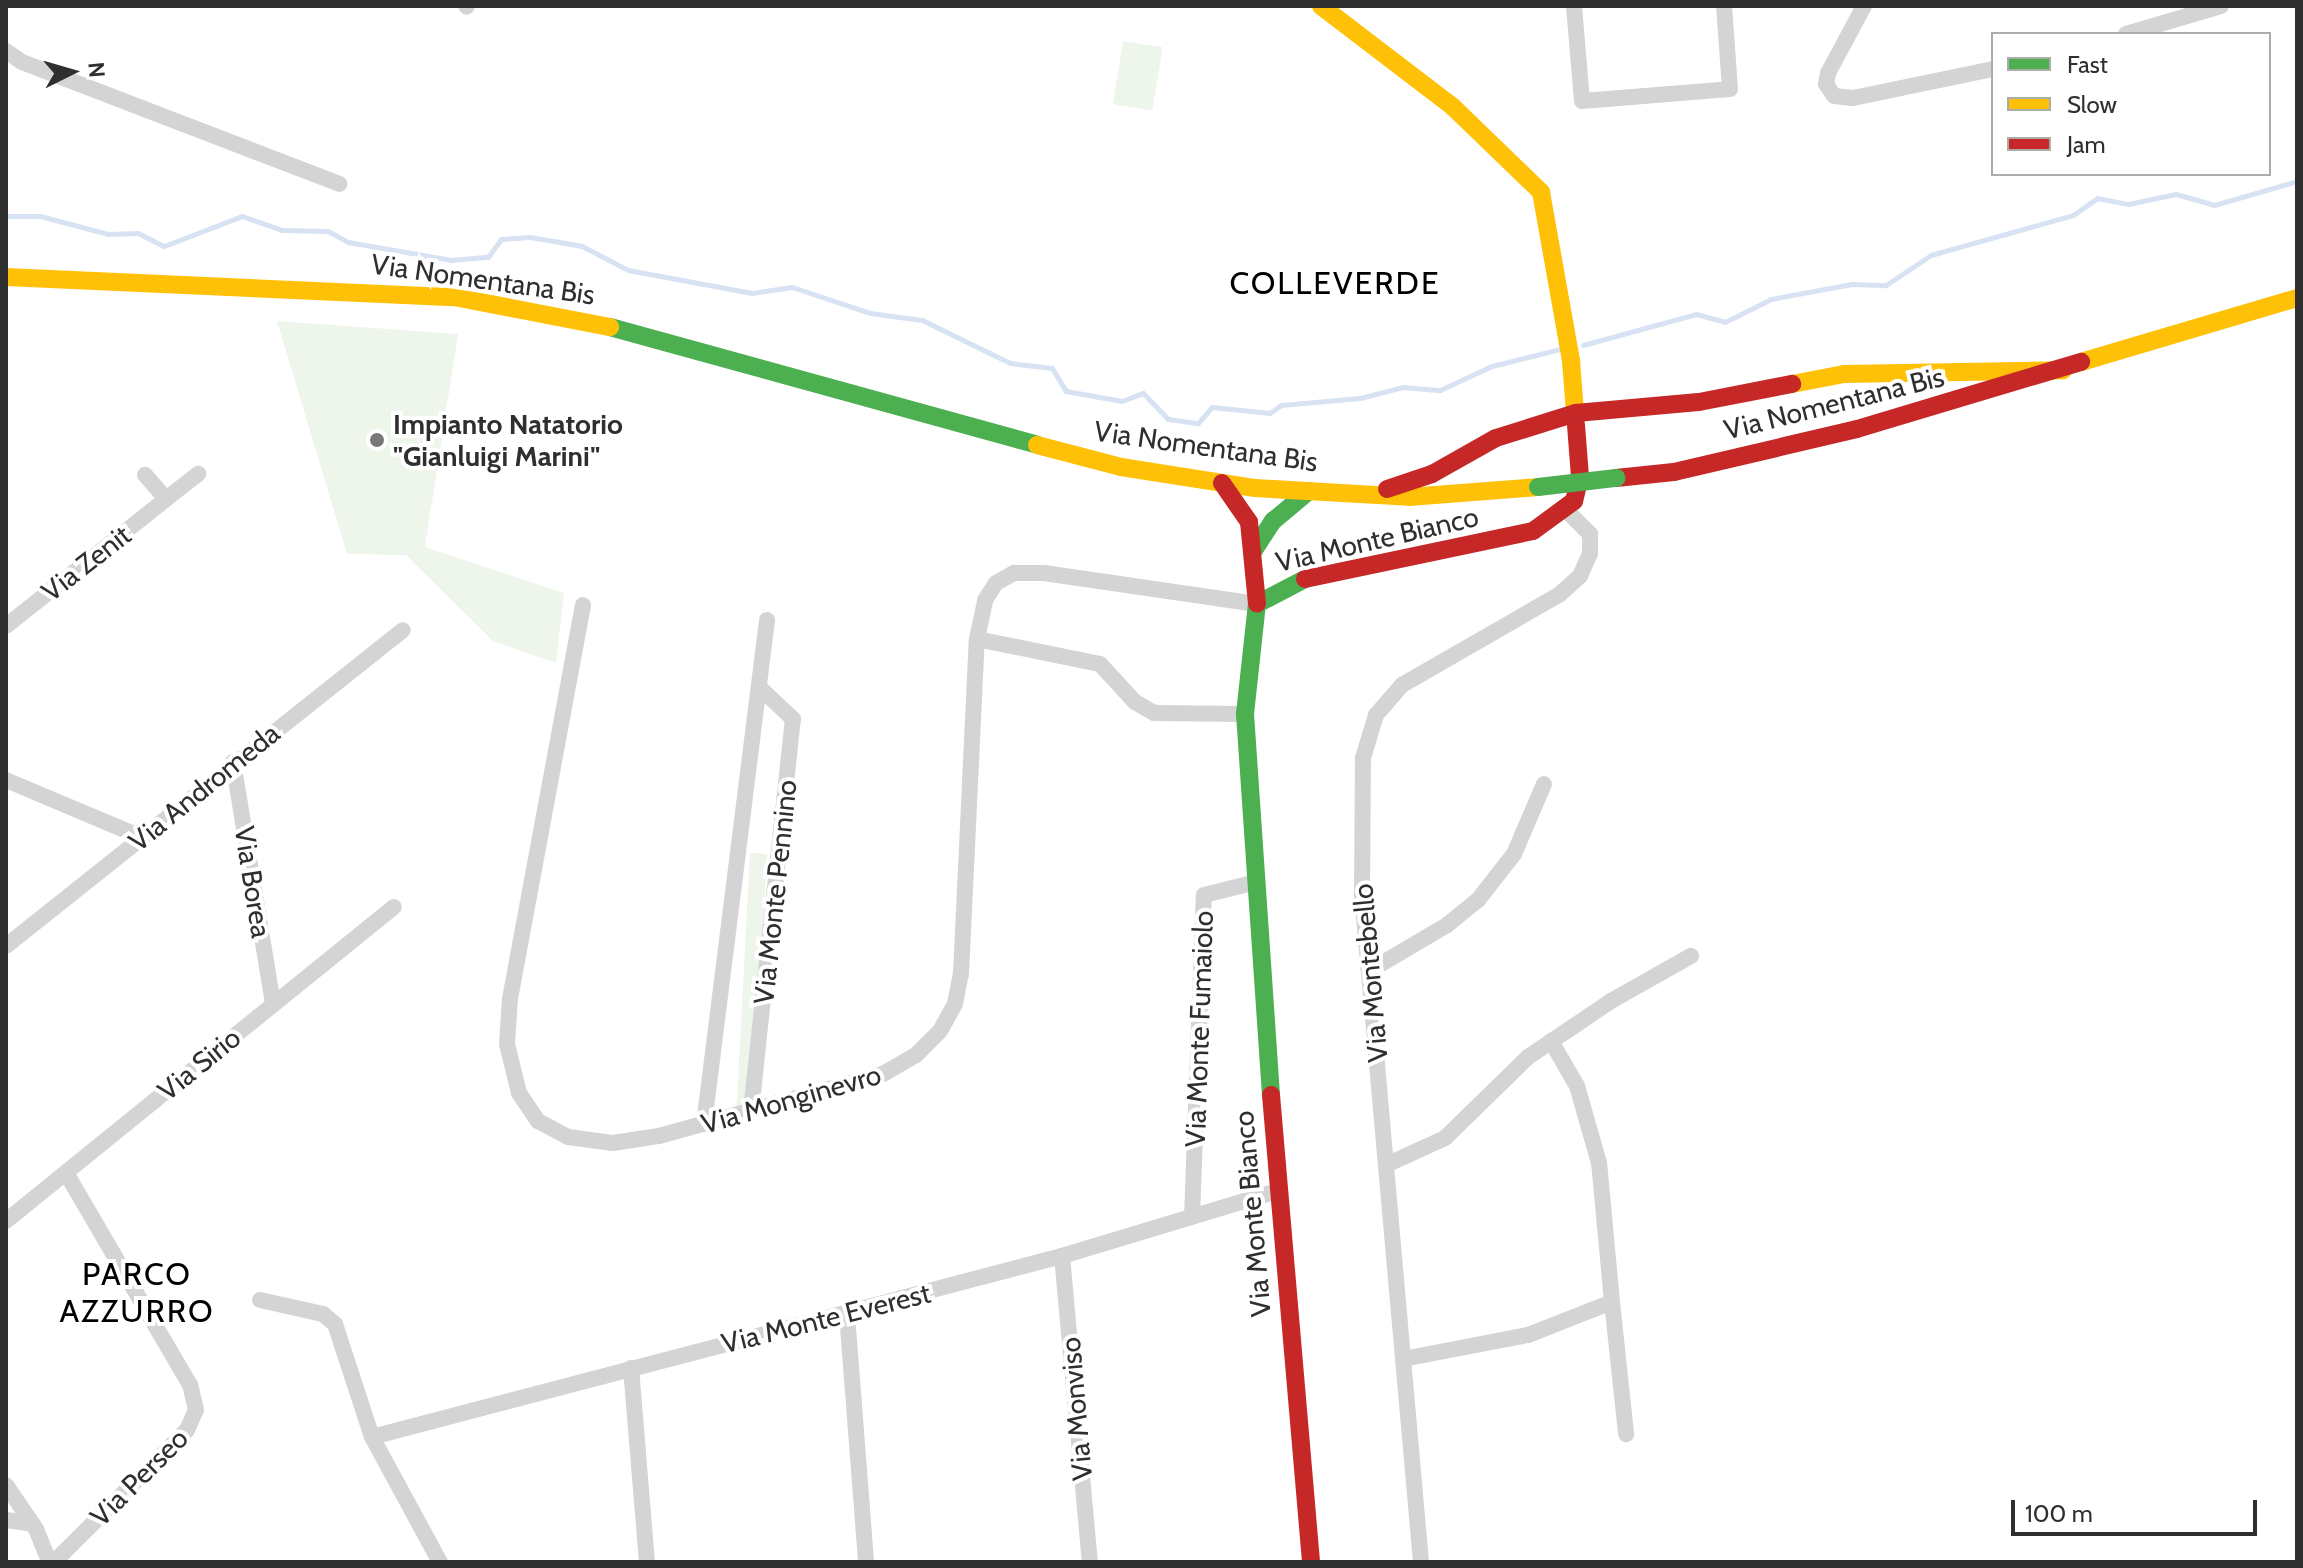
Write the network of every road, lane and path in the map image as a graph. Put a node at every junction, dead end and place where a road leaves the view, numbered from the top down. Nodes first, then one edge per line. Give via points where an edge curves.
1 (1321, 6) edge
2 (1574, 6) edge
3 (1724, 6) edge
4 (1864, 6) edge
5 (2221, 6) edge
6 (2133, 32) edge
7 (6, 51) edge
8 (1991, 69) edge
9 (339, 184) dead end
10 (6, 277) edge
11 (2297, 298) edge
12 (2063, 370) junction
13 (1576, 413) junction
14 (198, 474) dead end
15 (145, 475) dead end
16 (1222, 483) junction
17 (1309, 491) junction
18 (1367, 494) junction
19 (166, 499) junction
20 (1565, 509) junction
21 (1254, 550) junction
22 (1257, 604) junction
23 (583, 605) dead end
24 (767, 620) dead end
25 (6, 626) edge
26 (403, 630) dead end
27 (977, 639) junction
28 (759, 687) junction
29 (1245, 714) junction
30 (233, 762) junction
31 (6, 780) edge
32 (1544, 784) dead end
33 (141, 837) junction
34 (1256, 882) junction
35 (394, 907) dead end
36 (6, 946) edge
37 (1691, 956) dead end
38 (1369, 971) junction
39 (273, 1003) junction
40 (1551, 1041) junction
41 (751, 1111) junction
42 (704, 1124) junction
43 (1386, 1165) junction
44 (66, 1173) junction
45 (1277, 1191) junction
46 (1192, 1217) junction
47 (6, 1221) edge
48 (1062, 1256) junction
49 (260, 1300) dead end
50 (1612, 1302) junction
51 (847, 1314) junction
52 (1403, 1359) junction
53 (631, 1368) junction
54 (1626, 1434) dead end
55 (372, 1437) junction
56 (6, 1485) edge
57 (6, 1520) edge
58 (33, 1524) junction
59 (51, 1562) edge
60 (440, 1562) edge
61 (647, 1562) edge
62 (866, 1562) edge
63 (1090, 1562) edge
64 (1311, 1562) edge
65 (1421, 1562) edge

1 - 13 main road via 1452,106 1541,192
2 - 3 street via 1582,101 1730,89
4 - 8 street via 1827,77 1829,91 1837,97
5 - 6 street
7 - 9 street via 22,62
10 - 16 main road, Via Nomentana Bis via 120,285 340,288 570,315 1107,464
11 - 12 main road, Via Nomentana Bis
12 - 13 main road via 1874,372 1688,403
12 - 18 main road, Via Nomentana Bis, bridge via 1857,429 1674,472 1409,497
13 - 18 main road via 1542,420 1432,474
13 - 20 main road via 1578,491
14 - 19 street, Via Zenit
15 - 19 street
16 - 17 main road, Via Nomentana Bis
16 - 21 main road via 1246,516
17 - 18 main road, Via Nomentana Bis
17 - 21 main road via 1273,521
19 - 25 street, Via Zenit
20 - 22 main road, Via Monte Bianco via 1533,531 1294,581
20 - 38 street, Via Montebello via 1590,534 1590,554 1580,576 1560,594 1423,669 1392,694 1371,725 1360,822
21 - 22 main road
22 - 27 street, Via Monginevro via 1014,573 990,590
22 - 29 main road, Via Monte Bianco
23 - 42 street, Via Monginevro via 510,998 510,1064 530,1112 568,1137 613,1143
24 - 28 street, Via Monte Pennino
26 - 30 street, Via Andromeda
27 - 29 street via 1100,664 1135,702 1154,713
27 - 41 street, Via Monginevro via 962,963 951,1013 926,1047 883,1074
28 - 41 street, Via Monte Pennino via 793,719
28 - 42 street, Via Monte Pennino
29 - 34 main road, Via Monte Bianco
30 - 33 street, Via Andromeda
30 - 39 street, Via Borea
31 - 33 street
32 - 38 street via 1514,854 1478,900 1440,930
33 - 36 street, Via Andromeda
34 - 45 main road, Via Monte Bianco
34 - 46 street, Via Monte Fumaiolo via 1204,895
35 - 39 street, Via Sirio
37 - 40 street
38 - 43 street, Via Montebello
39 - 44 street, Via Sirio
40 - 43 street via 1514,1068 1445,1138
40 - 50 street via 1577,1086 1595,1149
41 - 42 street, Via Monginevro
43 - 52 street, Via Montebello
44 - 47 street, Via Sirio
44 - 59 street, Via Perseo via 190,1385 196,1410 187,1430
45 - 46 street, Via Monte Everest
45 - 64 main road, Via Monte Bianco
46 - 48 street, Via Monte Everest
48 - 51 street, Via Monte Everest
48 - 63 street, Via Monviso
49 - 55 street via 331,1319
50 - 52 street via 1528,1335
50 - 54 street
51 - 53 street, Via Monte Everest
51 - 62 street
52 - 65 street, Via Montebello
53 - 55 street, Via Monte Everest
53 - 61 street
55 - 60 street
56 - 58 street
57 - 58 street
58 - 59 street

